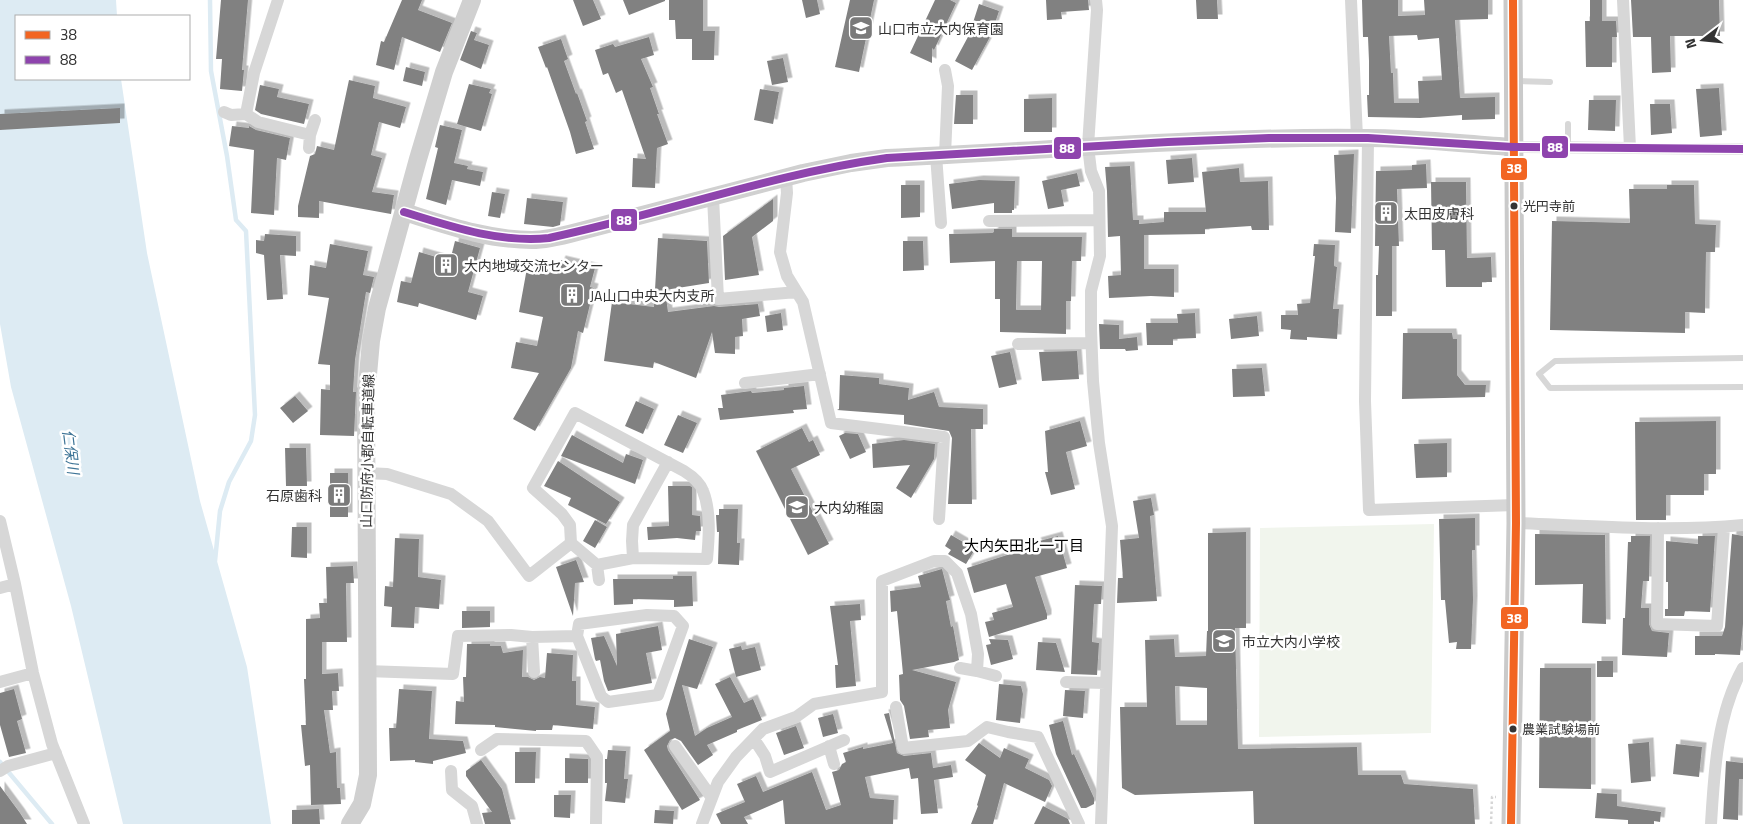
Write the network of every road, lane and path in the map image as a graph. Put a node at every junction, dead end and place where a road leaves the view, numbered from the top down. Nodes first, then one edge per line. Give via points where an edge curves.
1 (278, 0) edge
2 (472, 0) edge
3 (1096, 0) edge
4 (1351, 0) edge
5 (1513, 0) edge
6 (1623, 0) edge
7 (945, 70) dead end
8 (1513, 81) junction
9 (1550, 82) dead end
10 (224, 112) dead end
11 (246, 114) junction
12 (315, 120) dead end
13 (1568, 124) dead end
14 (1363, 138) junction
15 (1088, 146) junction
16 (1514, 147) junction
17 (1568, 147) junction
18 (1630, 148) junction
19 (1743, 149) edge
20 (941, 155) junction
21 (786, 178) junction
22 (713, 197) junction
23 (404, 212) junction
24 (1099, 220) junction
25 (989, 221) dead end
26 (941, 222) dead end
27 (797, 292) junction
28 (1091, 343) junction
29 (1018, 344) dead end
30 (1743, 358) edge
31 (820, 374) junction
32 (745, 383) dead end
33 (1743, 387) edge
34 (668, 462) junction
35 (366, 473) junction
36 (1516, 514) junction
37 (940, 519) dead end
38 (0, 521) edge
39 (1743, 525) edge
40 (1724, 527) junction
41 (1658, 528) junction
42 (571, 543) junction
43 (633, 558) junction
44 (598, 565) junction
45 (599, 580) dead end
46 (16, 584) junction
47 (0, 588) edge
48 (577, 636) junction
49 (532, 637) junction
50 (960, 668) dead end
51 (1743, 668) edge
52 (366, 671) junction
53 (977, 671) junction
54 (534, 672) dead end
55 (33, 673) junction
56 (996, 676) dead end
57 (0, 682) edge
58 (1066, 682) dead end
59 (1106, 683) junction
60 (896, 707) dead end
61 (754, 739) junction
62 (844, 740) dead end
63 (675, 746) dead end
64 (829, 746) junction
65 (481, 750) dead end
66 (56, 753) junction
67 (834, 764) dead end
68 (4, 768) edge
69 (451, 771) dead end
70 (1492, 797) dead end
71 (712, 798) junction
72 (84, 824) edge
73 (350, 824) edge
74 (477, 824) edge
75 (596, 824) edge
76 (702, 824) edge
77 (1079, 824) edge
78 (1101, 824) edge
79 (1491, 824) edge
80 (1511, 824) edge
81 (1711, 824) edge

1 - 11 street via 254,73
2 - 23 street, 山口防府小郡自転車道線 via 444,72
3 - 15 street
4 - 14 street
5 - 8 main road
6 - 18 street
7 - 20 street via 948,86
8 - 9 lane
8 - 16 main road
10 - 11 street
11 - 12 street via 258,122 309,141
13 - 17 lane
14 - 15 street via 1269,138
14 - 16 street
14 - 36 street via 1369,510
15 - 20 street
15 - 24 street via 1091,171 1099,191
16 - 17 street
16 - 36 main road
17 - 18 street
18 - 19 street
20 - 21 street via 860,161
20 - 26 street
21 - 22 street
21 - 27 street via 780,252 787,276
22 - 23 street via 533,240 495,237
22 - 27 street via 718,298
23 - 35 street, 山口防府小郡自転車道線 via 371,341 366,397
24 - 25 street
24 - 28 street via 1100,256 1092,291
27 - 31 street via 803,302
28 - 29 street
28 - 59 street via 1099,443 1112,526
30 - 33 lane via 1555,361 1539,374 1550,388
31 - 32 street
31 - 37 street via 831,423 944,437
34 - 42 street via 575,413 534,488 562,514 570,526
34 - 43 street via 633,525
34 - 43 street via 695,478 703,490 709,537 707,559
35 - 42 street via 387,474 451,494 488,521 529,576
35 - 52 street, 山口防府小郡自転車道線
36 - 41 street
36 - 80 main road
38 - 46 street
39 - 40 street
40 - 41 street
40 - 41 street via 1718,626 1657,624
42 - 44 street
43 - 44 street
44 - 45 street
46 - 47 street
46 - 55 street
48 - 48 street via 602,696 608,702 658,695 683,626 674,616 647,615 579,624
48 - 49 street
49 - 52 street via 511,634 458,636 453,674
49 - 54 street
50 - 53 street
51 - 81 street via 1735,682 1724,720
52 - 73 street, 山口防府小郡自転車道線 via 368,775 362,804
53 - 56 street
53 - 61 street via 978,654 971,614 957,573 945,561 934,561 882,580 882,692 814,704 796,717 763,729
55 - 57 street
55 - 66 street
58 - 59 street
59 - 78 street
60 - 77 street via 903,748 968,741 987,726 1038,737
61 - 64 street via 770,772
61 - 71 street via 718,782
62 - 64 street
63 - 71 street
64 - 67 street
65 - 75 street via 497,739 586,742 597,757
66 - 68 street
66 - 72 street
69 - 74 street via 452,790 472,806
70 - 79 path
71 - 76 street

